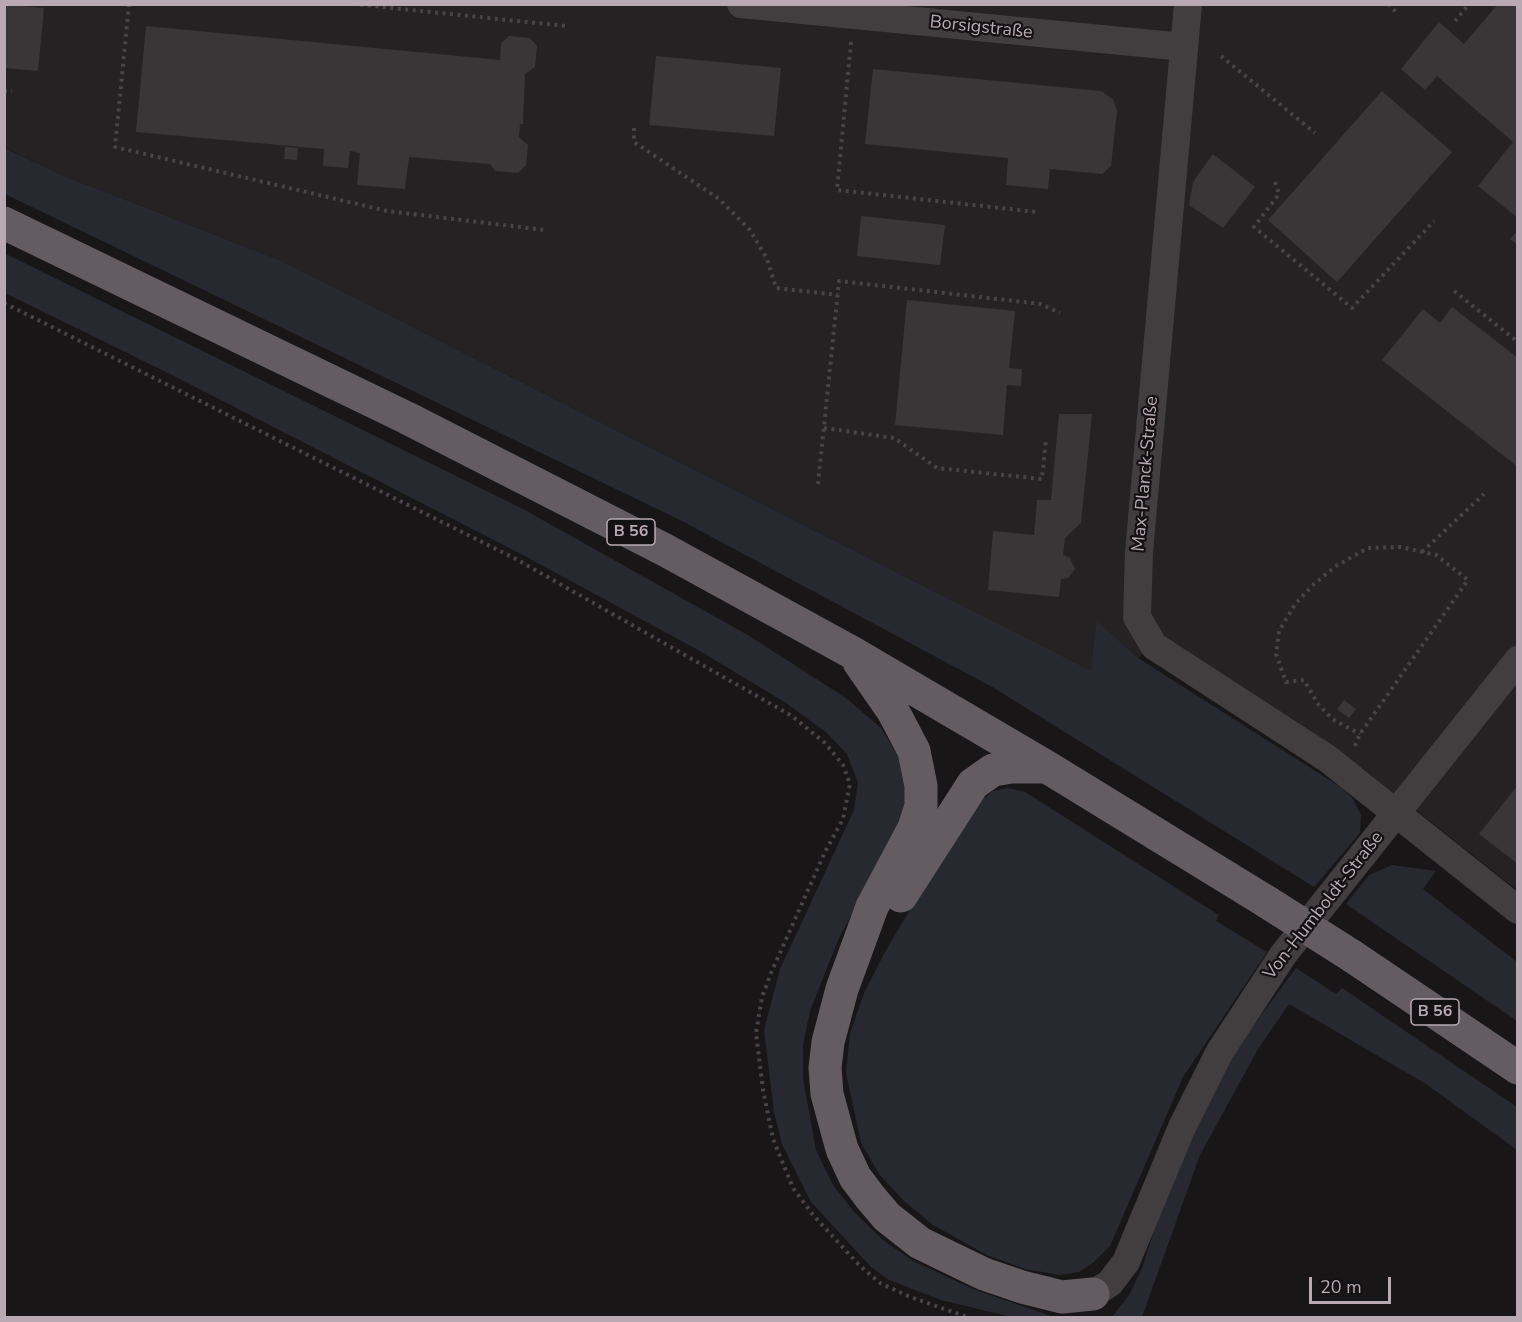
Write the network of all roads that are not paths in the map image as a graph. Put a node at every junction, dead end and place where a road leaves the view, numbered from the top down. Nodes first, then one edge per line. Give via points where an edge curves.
1 (741, 4) edge
2 (1188, 4) edge
3 (1184, 47) junction
4 (4, 223) edge
5 (853, 653) junction
6 (1518, 660) edge
7 (1047, 767) junction
8 (1396, 814) junction
9 (1518, 910) edge
10 (842, 990) junction
11 (1518, 1068) edge
12 (1093, 1294) joint

1 - 3 street, Borsigstraße
2 - 3 street, Max-Planck-Straße
3 - 8 street, Max-Planck-Straße via 1138,552 1137,617 1154,646 1344,772
4 - 5 highway, B 56 via 540,485
5 - 7 highway, B 56
5 - 10 highway via 882,693 914,751 921,806 914,828 872,907
6 - 8 street, Von-Humboldt-Straße
7 - 10 highway via 993,770 973,784
7 - 11 highway, B 56, bridge via 1352,956
8 - 9 street, Max-Planck-Straße
8 - 12 street, Von-Humboldt-Straße via 1295,938 1219,1053 1182,1127 1126,1262 1110,1283
10 - 12 highway via 828,1042 827,1094 842,1149 870,1197 902,1230 954,1261 1042,1293 1062,1297

